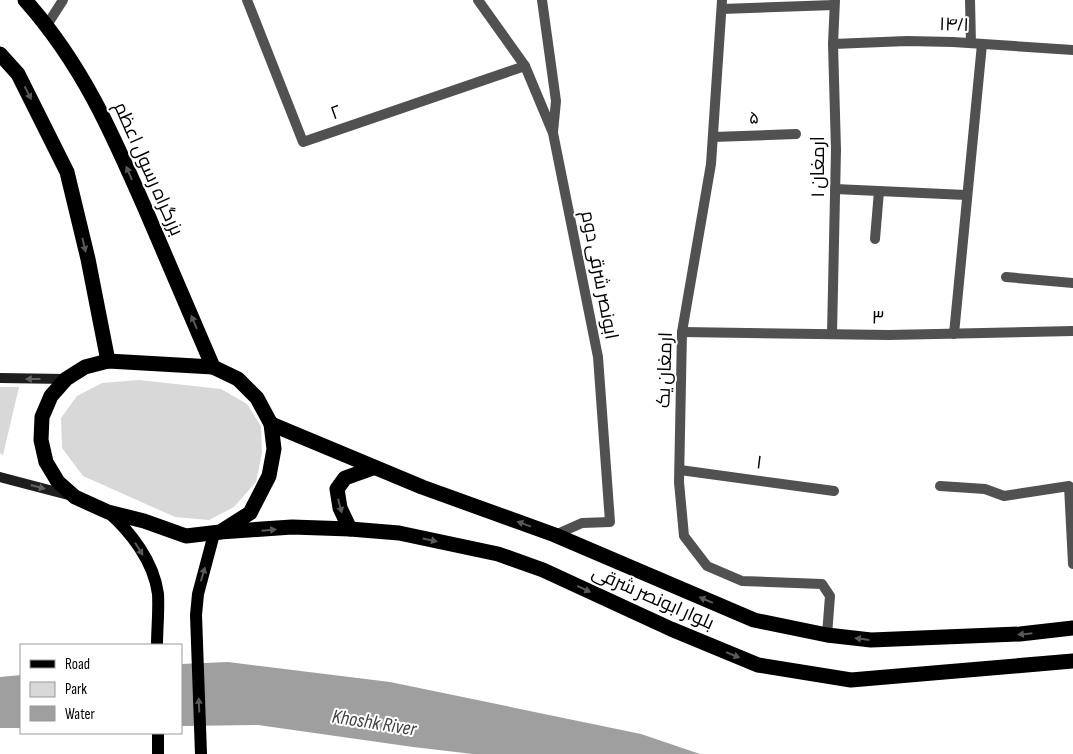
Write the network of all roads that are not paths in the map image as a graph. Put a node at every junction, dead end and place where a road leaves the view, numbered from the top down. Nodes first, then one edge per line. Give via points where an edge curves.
1 (25, 0) edge
2 (63, 0) edge
3 (248, 0) edge
4 (478, 0) edge
5 (542, 0) edge
6 (970, 0) edge
7 (834, 3) edge
8 (722, 5) edge
9 (47, 25) junction
10 (976, 43) junction
11 (833, 44) junction
12 (1073, 50) edge
13 (0, 54) edge
14 (525, 66) junction
15 (553, 133) junction
16 (796, 134) dead end
17 (713, 136) junction
18 (836, 189) junction
19 (879, 191) junction
20 (966, 195) junction
21 (875, 239) dead end
22 (1006, 278) dead end
23 (1073, 283) edge
24 (1073, 331) edge
25 (682, 332) junction
26 (832, 334) junction
27 (954, 334) junction
28 (108, 361) junction
29 (214, 367) junction
30 (0, 378) edge
31 (66, 379) junction
32 (271, 424) junction
33 (373, 468) junction
34 (680, 470) junction
35 (0, 477) edge
36 (940, 486) dead end
37 (834, 491) dead end
38 (75, 497) junction
39 (108, 512) junction
40 (350, 529) junction
41 (217, 533) junction
42 (555, 535) junction
43 (1073, 564) edge
44 (1073, 628) edge
45 (827, 635) junction
46 (157, 644) edge
47 (1073, 661) edge
48 (158, 734) edge
49 (158, 754) edge
50 (201, 754) edge

1 - 9 highway, بزرگراه رسول اعظم
2 - 9 street
3 - 14 street, ۲ via 304,142
4 - 14 street, ابونصر شرقی دوم
5 - 15 street via 556,101
6 - 10 street
7 - 8 street
7 - 11 street, ارمغان ۱
8 - 17 street, ارمغان یک
29 -> 9 highway, بزرگراه رسول اعظم via 113,136 89,88
10 - 11 street, ۱۴/۱
10 - 12 street, ۱۴/۱
10 - 20 street
11 - 18 street, ارمغان ۱
13 -> 28 highway via 18,74 67,172
14 - 15 street, ابونصر شرقی دوم
15 - 42 street, ابونصر شرقی دوم via 598,357 610,522 582,523
16 - 17 street, ۵
17 - 25 street, ارمغان یک
18 - 19 street
18 - 26 street, ارمغان ۱
19 - 20 street
19 - 21 street
20 - 27 street
22 - 23 street
24 - 27 street, ۳
25 - 26 street, ۳
25 - 34 street, ارمغان یک
26 - 27 street, ۳
28 - 29 highway
28 - 31 highway via 86,367
29 - 32 highway via 238,379 257,398
31 -> 30 main road
31 - 38 highway, بلوار ابونصر شرقی via 51,396 42,418 40,440 46,462 58,482
32 - 33 highway, بلوار ابونصر شرقی
32 - 41 highway via 274,450 270,476 250,513
33 -> 40 highway via 345,478 337,489 340,508
42 -> 33 highway, بلوار ابونصر شرقی
34 - 37 street, ۱
34 - 45 street, ارمغان یک via 684,536 707,566 742,581 822,584 830,596
35 -> 38 main road
36 - 43 street via 985,489 1004,496 1068,486
38 - 39 highway, بلوار ابونصر شرقی
39 - 41 highway, بلوار ابونصر شرقی via 186,536
39 -> 46 main road via 137,544 155,581 158,595
41 -> 40 highway, بلوار ابونصر شرقی via 292,527
40 -> 47 highway, بلوار ابونصر شرقی via 399,533 498,554 542,570 758,665 851,680
50 -> 41 main road via 196,615 198,594
45 -> 42 highway, بلوار ابونصر شرقی via 754,620
44 -> 45 highway, بلوار ابونصر شرقی via 1020,634 871,640
48 - 49 main road

